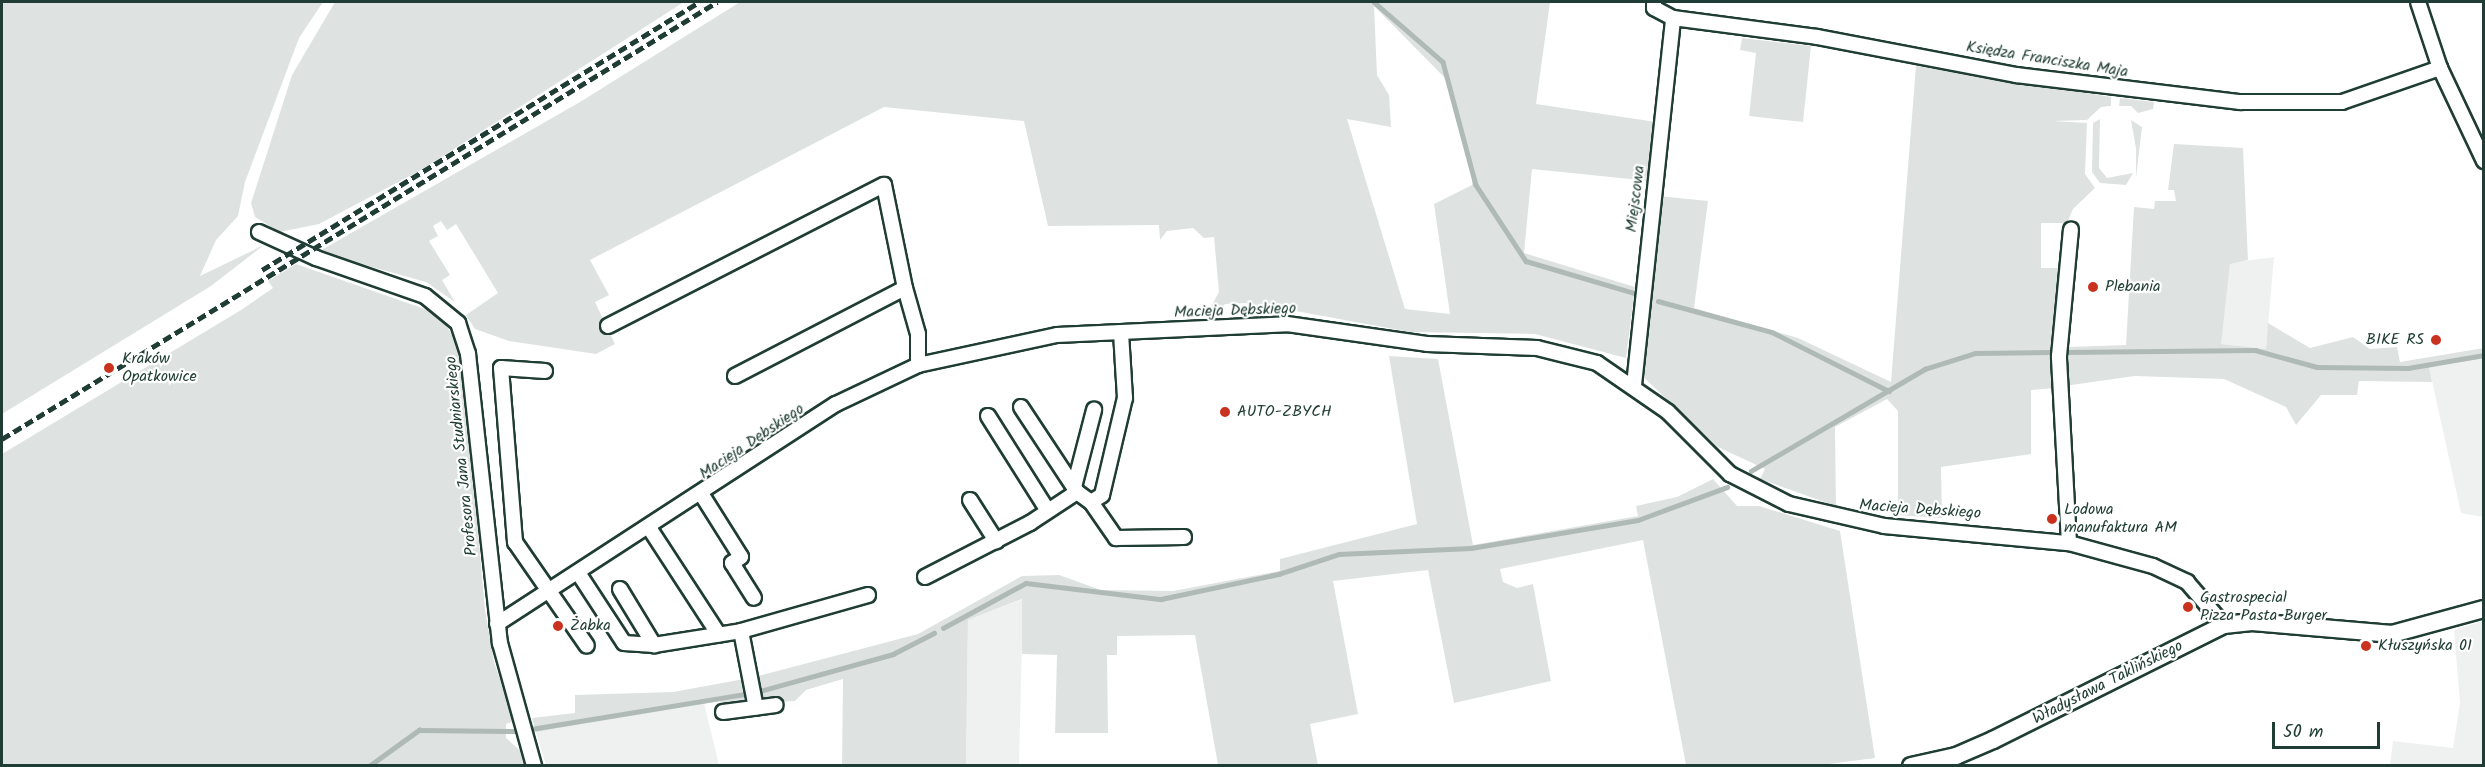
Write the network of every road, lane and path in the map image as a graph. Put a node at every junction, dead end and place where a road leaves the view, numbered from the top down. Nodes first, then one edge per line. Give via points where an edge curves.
1 (1654, 2) edge
2 (2418, 2) edge
3 (1673, 18) junction
4 (2440, 68) junction
5 (2484, 161) edge
6 (2071, 230) dead end
7 (259, 232) dead end
8 (905, 288) junction
9 (608, 326) dead end
10 (1121, 332) junction
11 (918, 365) junction
12 (545, 371) dead end
13 (735, 376) dead end
14 (1634, 385) junction
15 (1021, 407) dead end
16 (1094, 410) dead end
17 (988, 416) dead end
18 (1075, 489) junction
19 (702, 495) junction
20 (970, 500) dead end
21 (1091, 502) junction
22 (1048, 511) junction
23 (650, 529) junction
24 (1184, 537) dead end
25 (996, 541) junction
26 (2069, 543) junction
27 (579, 574) junction
28 (924, 577) dead end
29 (620, 589) dead end
30 (550, 593) junction
31 (868, 595) dead end
32 (754, 598) dead end
33 (2484, 609) edge
34 (497, 624) junction
35 (2224, 624) junction
36 (741, 631) junction
37 (719, 635) junction
38 (654, 645) junction
39 (587, 646) dead end
40 (776, 705) dead end
41 (756, 708) junction
42 (723, 712) dead end
43 (534, 765) edge
44 (1911, 765) edge

1 - 3 street via 1654,8
2 - 4 street
3 - 4 street, Księdza Franciszka Maja via 1817,37 2016,75 2240,102 2342,102
3 - 14 street, Miejscowa
4 - 5 street
6 - 26 street via 2059,356
7 - 34 street, Profesora Jana Studniarskiego via 316,258 425,296 458,323 468,354
8 - 9 street via 884,185
8 - 11 street via 918,334
8 - 13 street
10 - 11 street, Macieja Dębskiego via 1027,339
10 - 14 street, Macieja Dębskiego via 1287,324 1427,344 1537,348 1597,363
10 - 21 street via 1125,398 1102,495
11 - 19 street, Macieja Dębskiego via 836,404
12 - 30 street via 501,368 515,542
14 - 26 street, Macieja Dębskiego via 1721,468 1789,504 1884,526
15 - 18 street
16 - 18 street
17 - 22 street
18 - 21 street
18 - 22 street
19 - 23 street, Macieja Dębskiego
19 - 32 street via 741,557 732,563
20 - 25 street
21 - 24 street via 1116,538
22 - 25 street
23 - 27 street, Macieja Dębskiego
23 - 37 street
25 - 28 street
26 - 35 street, Macieja Dębskiego via 2153,566 2184,580 2212,604
27 - 30 street, Macieja Dębskiego
27 - 38 street via 624,643
29 - 38 street
30 - 34 street, Macieja Dębskiego
30 - 39 street
31 - 36 street
33 - 35 street, Władysława Taklińskiego via 2392,634 2252,622
34 - 43 street, Profesora Jana Studniarskiego
35 - 44 street, Władysława Taklińskiego via 1993,740 1956,756
36 - 37 street
36 - 41 street
37 - 38 street
40 - 41 street
41 - 42 street

